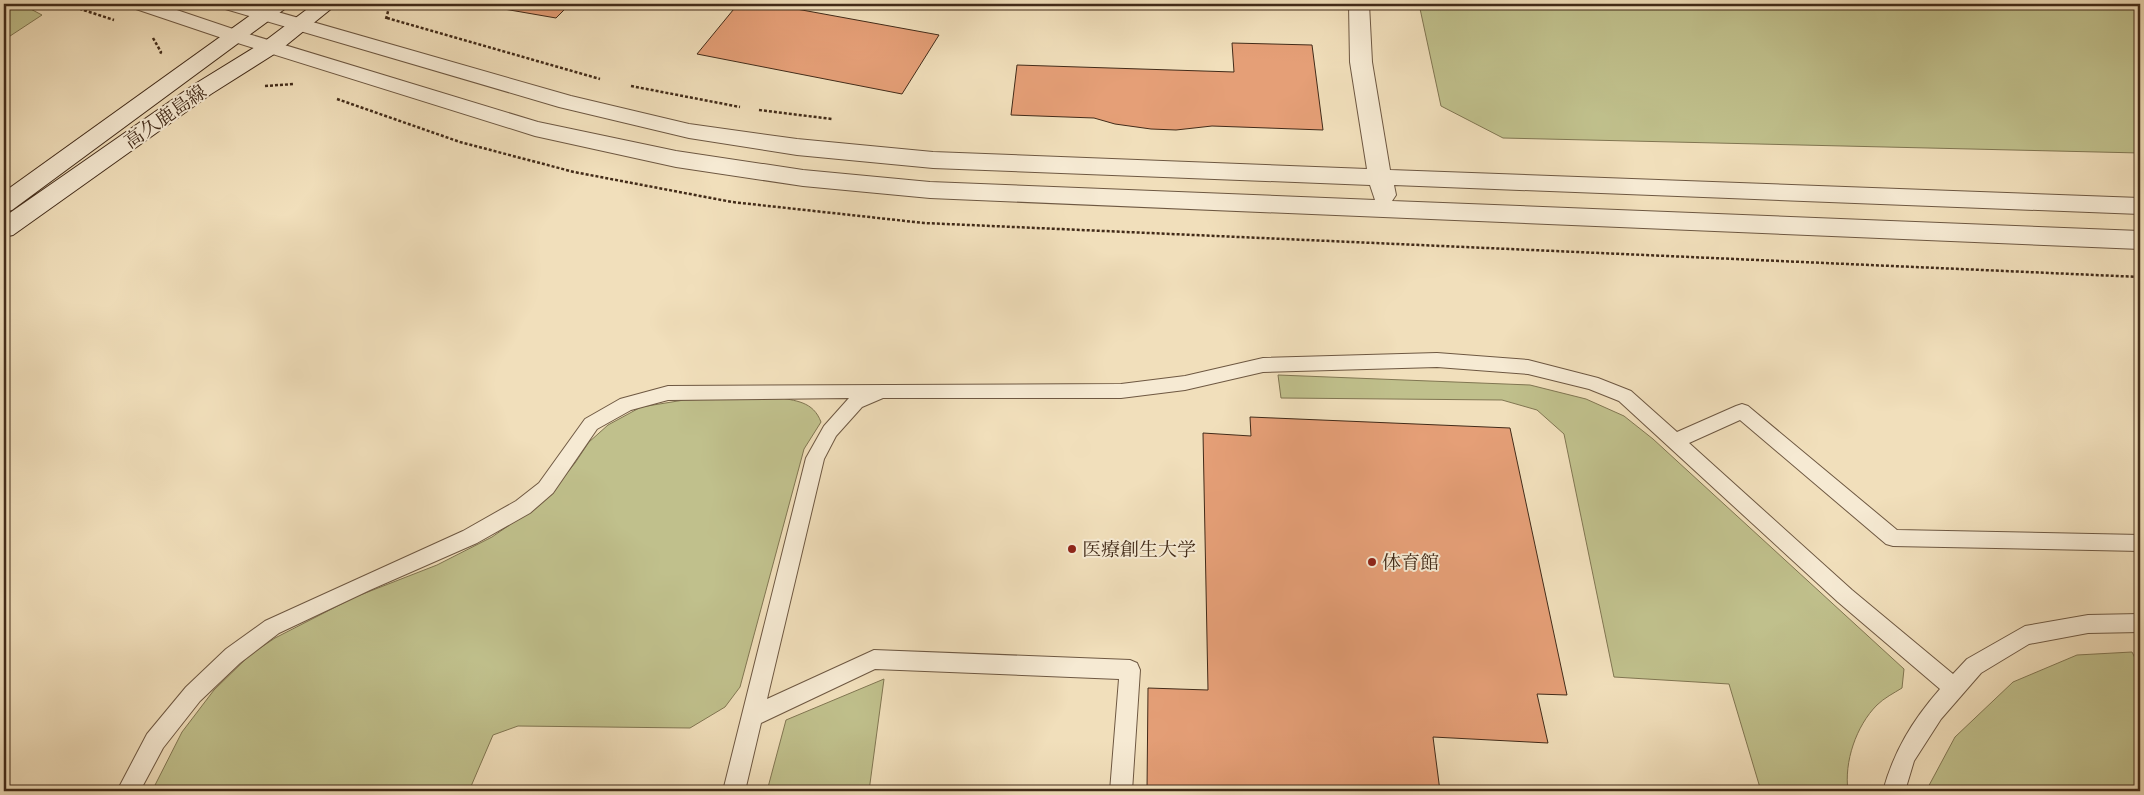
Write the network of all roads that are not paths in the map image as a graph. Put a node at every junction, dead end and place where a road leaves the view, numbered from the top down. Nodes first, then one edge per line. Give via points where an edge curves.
1 (140, 4) edge
2 (229, 4) edge
3 (327, 4) edge
4 (950, 4) edge
5 (985, 4) edge
6 (1360, 4) edge
7 (273, 8) edge
8 (301, 24) junction
9 (235, 36) junction
10 (272, 46) junction
11 (1381, 177) junction
12 (4, 204) edge
13 (2140, 206) edge
14 (1386, 209) junction
15 (4, 229) edge
16 (2140, 240) edge
17 (882, 391) junction
18 (1675, 441) junction
19 (2140, 543) edge
20 (2140, 623) edge
21 (1954, 688) junction
22 (752, 717) junction
23 (128, 791) edge
24 (734, 791) edge
25 (1121, 791) edge
26 (1894, 791) edge

1 - 9 street
2 - 7 street
3 - 8 street, 高久鹿島線
4 - 5 lane
6 - 11 street via 1361,62
7 - 8 street
7 - 9 street, 高久鹿島線
8 - 10 street, 高久鹿島線
8 - 11 street via 567,102 689,131 797,147 933,160
9 - 10 street
9 - 12 street, 高久鹿島線
10 - 14 street via 535,129 676,159 803,178 930,190
10 - 15 street, 高久鹿島線 via 203,89
11 - 13 street
11 - 14 street
14 - 16 street
17 - 18 lane via 1121,391 1185,383 1263,365 1437,360 1528,367 1592,383 1625,396
17 - 22 lane via 856,402 830,430 815,458
17 - 23 lane via 668,393 626,404 592,424 546,488 523,507 470,537 272,627 233,656 193,694 155,741
18 - 19 lane via 1742,411 1893,538
18 - 21 lane via 1845,596
20 - 21 lane via 2088,624 2025,635 1974,666
21 - 26 lane via 1905,756
22 - 24 lane
22 - 25 lane via 874,659 1130,670

